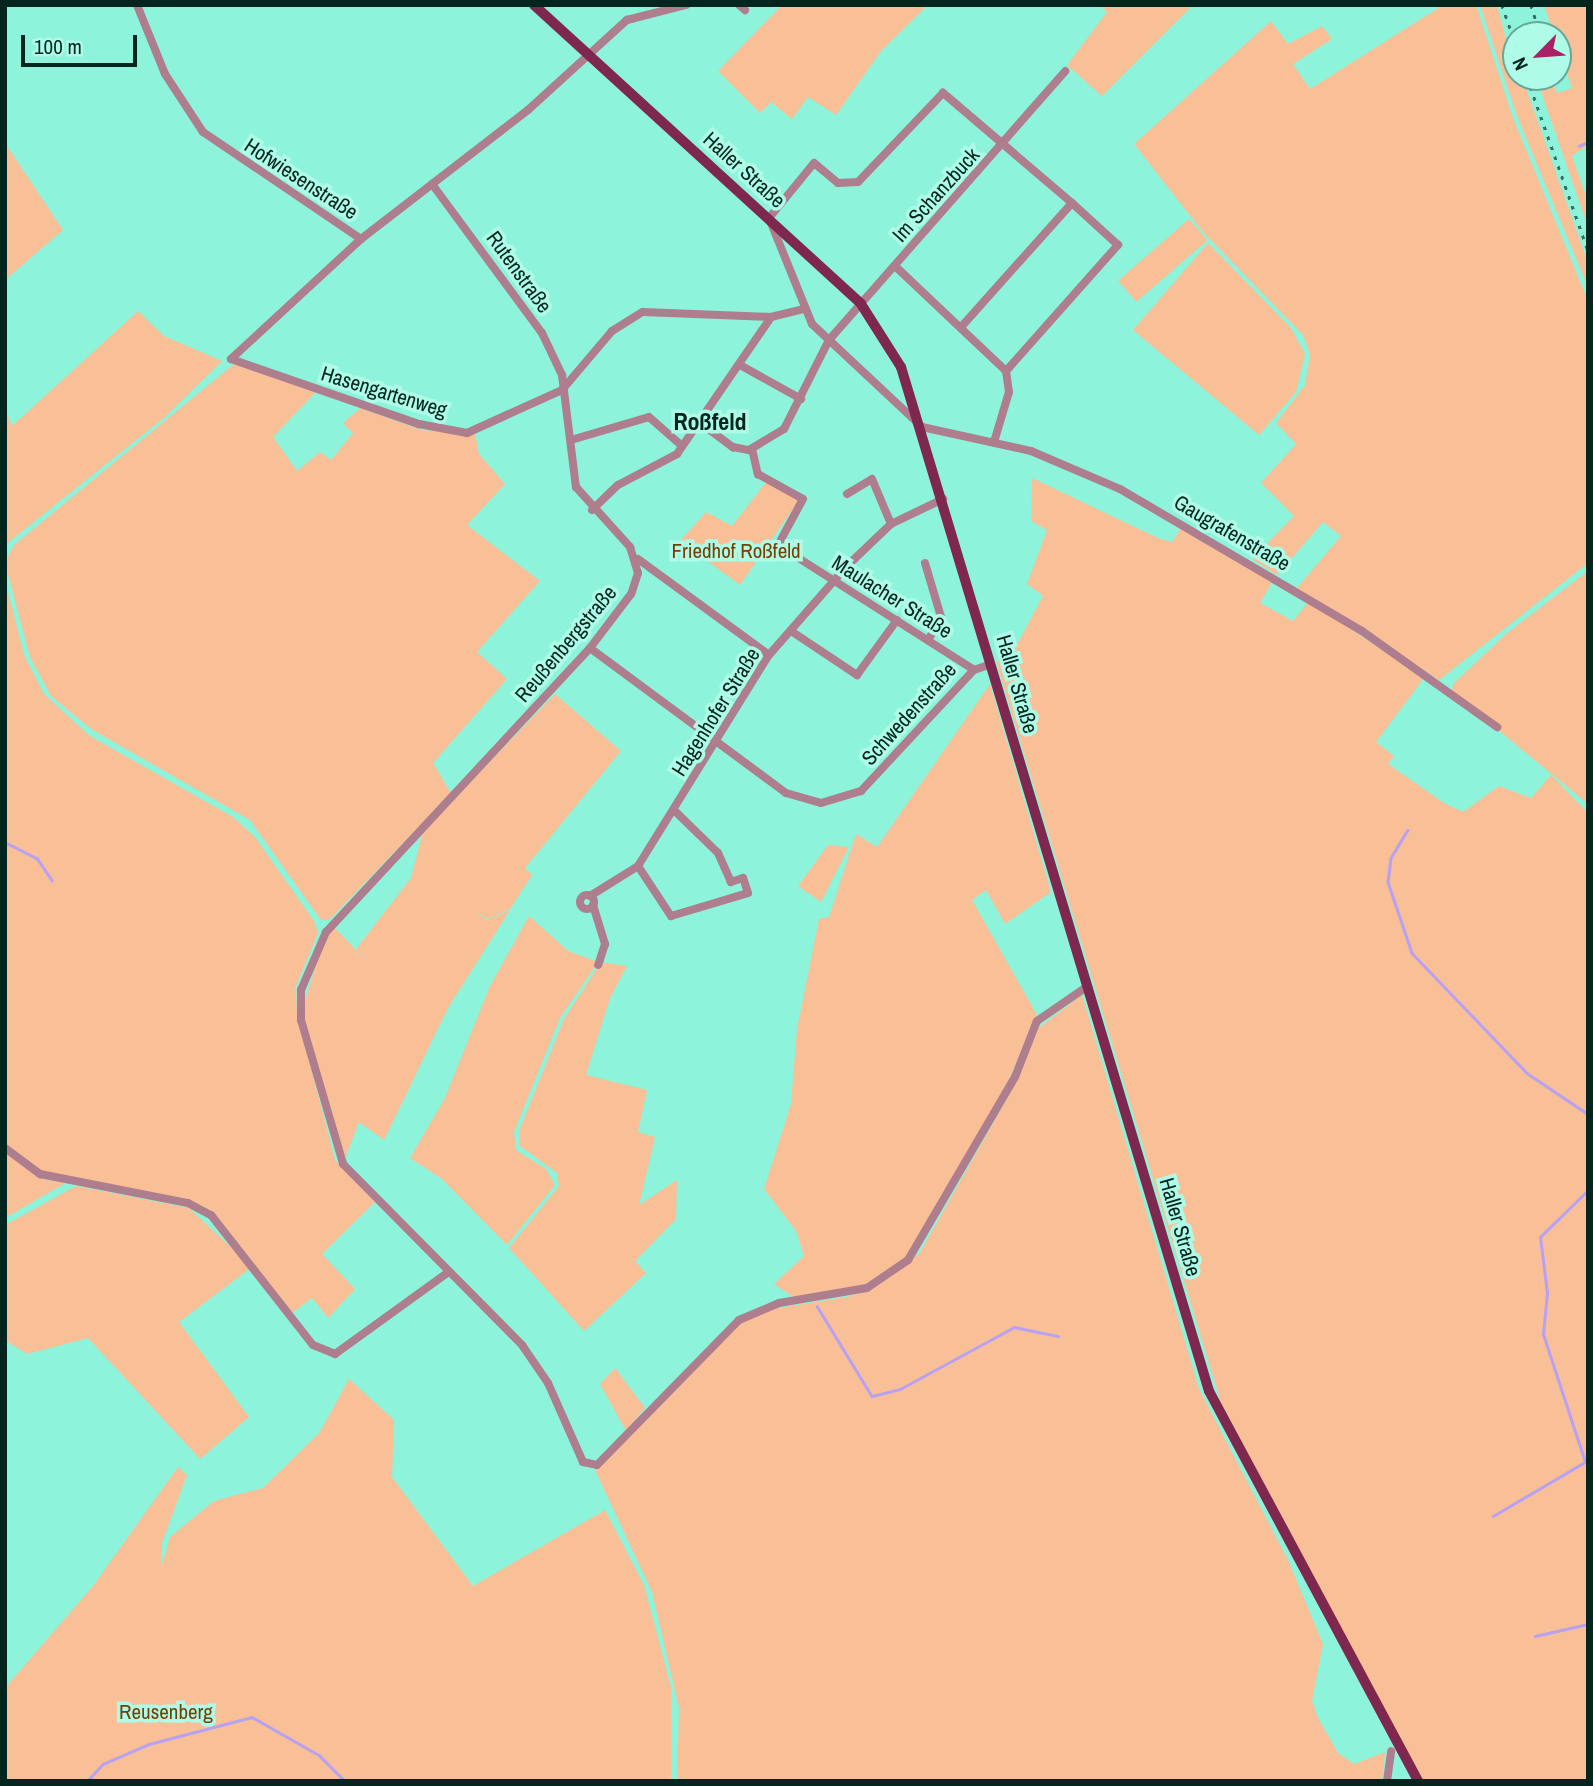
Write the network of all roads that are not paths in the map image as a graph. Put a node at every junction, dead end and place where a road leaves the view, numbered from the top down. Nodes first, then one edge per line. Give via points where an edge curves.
1 (137, 5) edge
2 (686, 5) edge
3 (536, 7) edge
4 (655, 8) edge
5 (592, 56) junction
6 (1065, 71) dead end
7 (1007, 144) junction
8 (432, 184) junction
9 (1072, 204) junction
10 (769, 218) junction
11 (361, 239) junction
12 (895, 266) junction
13 (861, 304) junction
14 (802, 309) junction
15 (771, 317) junction
16 (962, 326) junction
17 (829, 340) junction
18 (740, 365) junction
19 (1006, 371) junction
20 (908, 386) junction
21 (562, 390) junction
22 (892, 395) junction
23 (801, 399) junction
24 (702, 424) junction
25 (922, 427) junction
26 (571, 440) junction
27 (994, 442) junction
28 (682, 446) junction
29 (752, 449) junction
30 (847, 494) dead end
31 (943, 499) junction
32 (592, 510) junction
33 (891, 524) junction
34 (638, 559) junction
35 (925, 563) dead end
36 (836, 582) junction
37 (897, 620) junction
38 (794, 633) junction
39 (928, 640) junction
40 (590, 648) junction
41 (769, 655) junction
42 (991, 664) junction
43 (974, 670) junction
44 (1497, 727) dead end
45 (718, 739) junction
46 (676, 812) junction
47 (638, 866) junction
48 (731, 882) junction
49 (735, 896) junction
50 (598, 965) dead end
51 (1088, 986) junction
52 (5, 1148) edge
53 (446, 1274) junction
54 (1391, 1751) dead end
55 (1387, 1781) edge
56 (1418, 1781) edge

1 - 11 street, Hofwiesenstraße via 165,74 203,132
2 - 4 street, Hofwiesenstraße
3 - 5 main road, Haller Straße
4 - 5 street, Hofwiesenstraße via 632,17
5 - 8 street, Hofwiesenstraße
5 - 10 main road, Haller Straße
6 - 7 street, Im Schanzbuck
7 - 9 street, Im Schanzbuck
7 - 10 street, Im Schanzbuck via 943,93 858,182 838,183 814,163
7 - 12 street, Im Schanzbuck
8 - 11 street, Hofwiesenstraße
8 - 21 street, Rutenstraße via 542,333
9 - 16 street
9 - 19 street, Im Schanzbuck via 1118,245
10 - 13 main road, Haller Straße
10 - 14 street
11 - 21 street, Hasengartenweg via 231,359 419,424 467,433
12 - 13 street
12 - 16 street, Im Schanzbuck
13 - 17 street
13 - 20 main road, Haller Straße
14 - 15 street
14 - 17 street
15 - 18 street
15 - 21 street via 643,312 612,331
16 - 19 street, Im Schanzbuck
17 - 22 street
17 - 23 street
18 - 23 street
18 - 24 street
19 - 27 street via 1009,392
20 - 22 street
20 - 25 main road, Haller Straße
21 - 26 street
22 - 25 street
23 - 29 street via 784,429
24 - 28 street
24 - 29 street via 733,447
25 - 27 street, Gaugrafenstraße
25 - 31 main road, Haller Straße
26 - 28 street via 649,417
26 - 32 street via 571,472
27 - 44 street, Gaugrafenstraße via 1084,471 1245,559 1362,631
28 - 32 street via 618,485
29 - 36 street, Maulacher Straße via 758,474 803,499 778,545
30 - 33 street via 872,479
31 - 33 street, Hagenhofer Straße
31 - 42 main road, Haller Straße
32 - 34 street
33 - 36 street, Hagenhofer Straße
34 - 40 street, Reußenbergstraße via 631,594
34 - 41 street
35 - 39 street via 941,617
36 - 37 street, Maulacher Straße
36 - 38 street, Hagenhofer Straße
37 - 38 street via 857,675
37 - 39 street, Maulacher Straße
38 - 41 street, Hagenhofer Straße
39 - 43 street, Maulacher Straße
40 - 45 street, Schwedenstraße
40 - 53 street, Reußenbergstraße via 326,932 300,1003 343,1164 415,1233
41 - 45 street, Hagenhofer Straße
42 - 43 street
42 - 51 main road, Haller Straße
43 - 45 street, Schwedenstraße via 948,691 890,765 843,799 821,803 786,793
45 - 46 street, Hagenhofer Straße
46 - 47 street, Hagenhofer Straße
46 - 48 street via 718,853
47 - 49 street via 671,916
47 - 50 street, Hagenhofer Straße via 590,896 605,944
48 - 49 street
48 - 49 street via 743,878 748,893
51 - 53 street via 1037,1021 1015,1077 908,1260 867,1288 779,1303 739,1320 597,1465 583,1462 548,1383 522,1345 472,1288
51 - 56 main road, Haller Straße via 1205,1379 1260,1494
52 - 53 street via 40,1174 188,1203 211,1215 313,1345 335,1354
54 - 55 street

